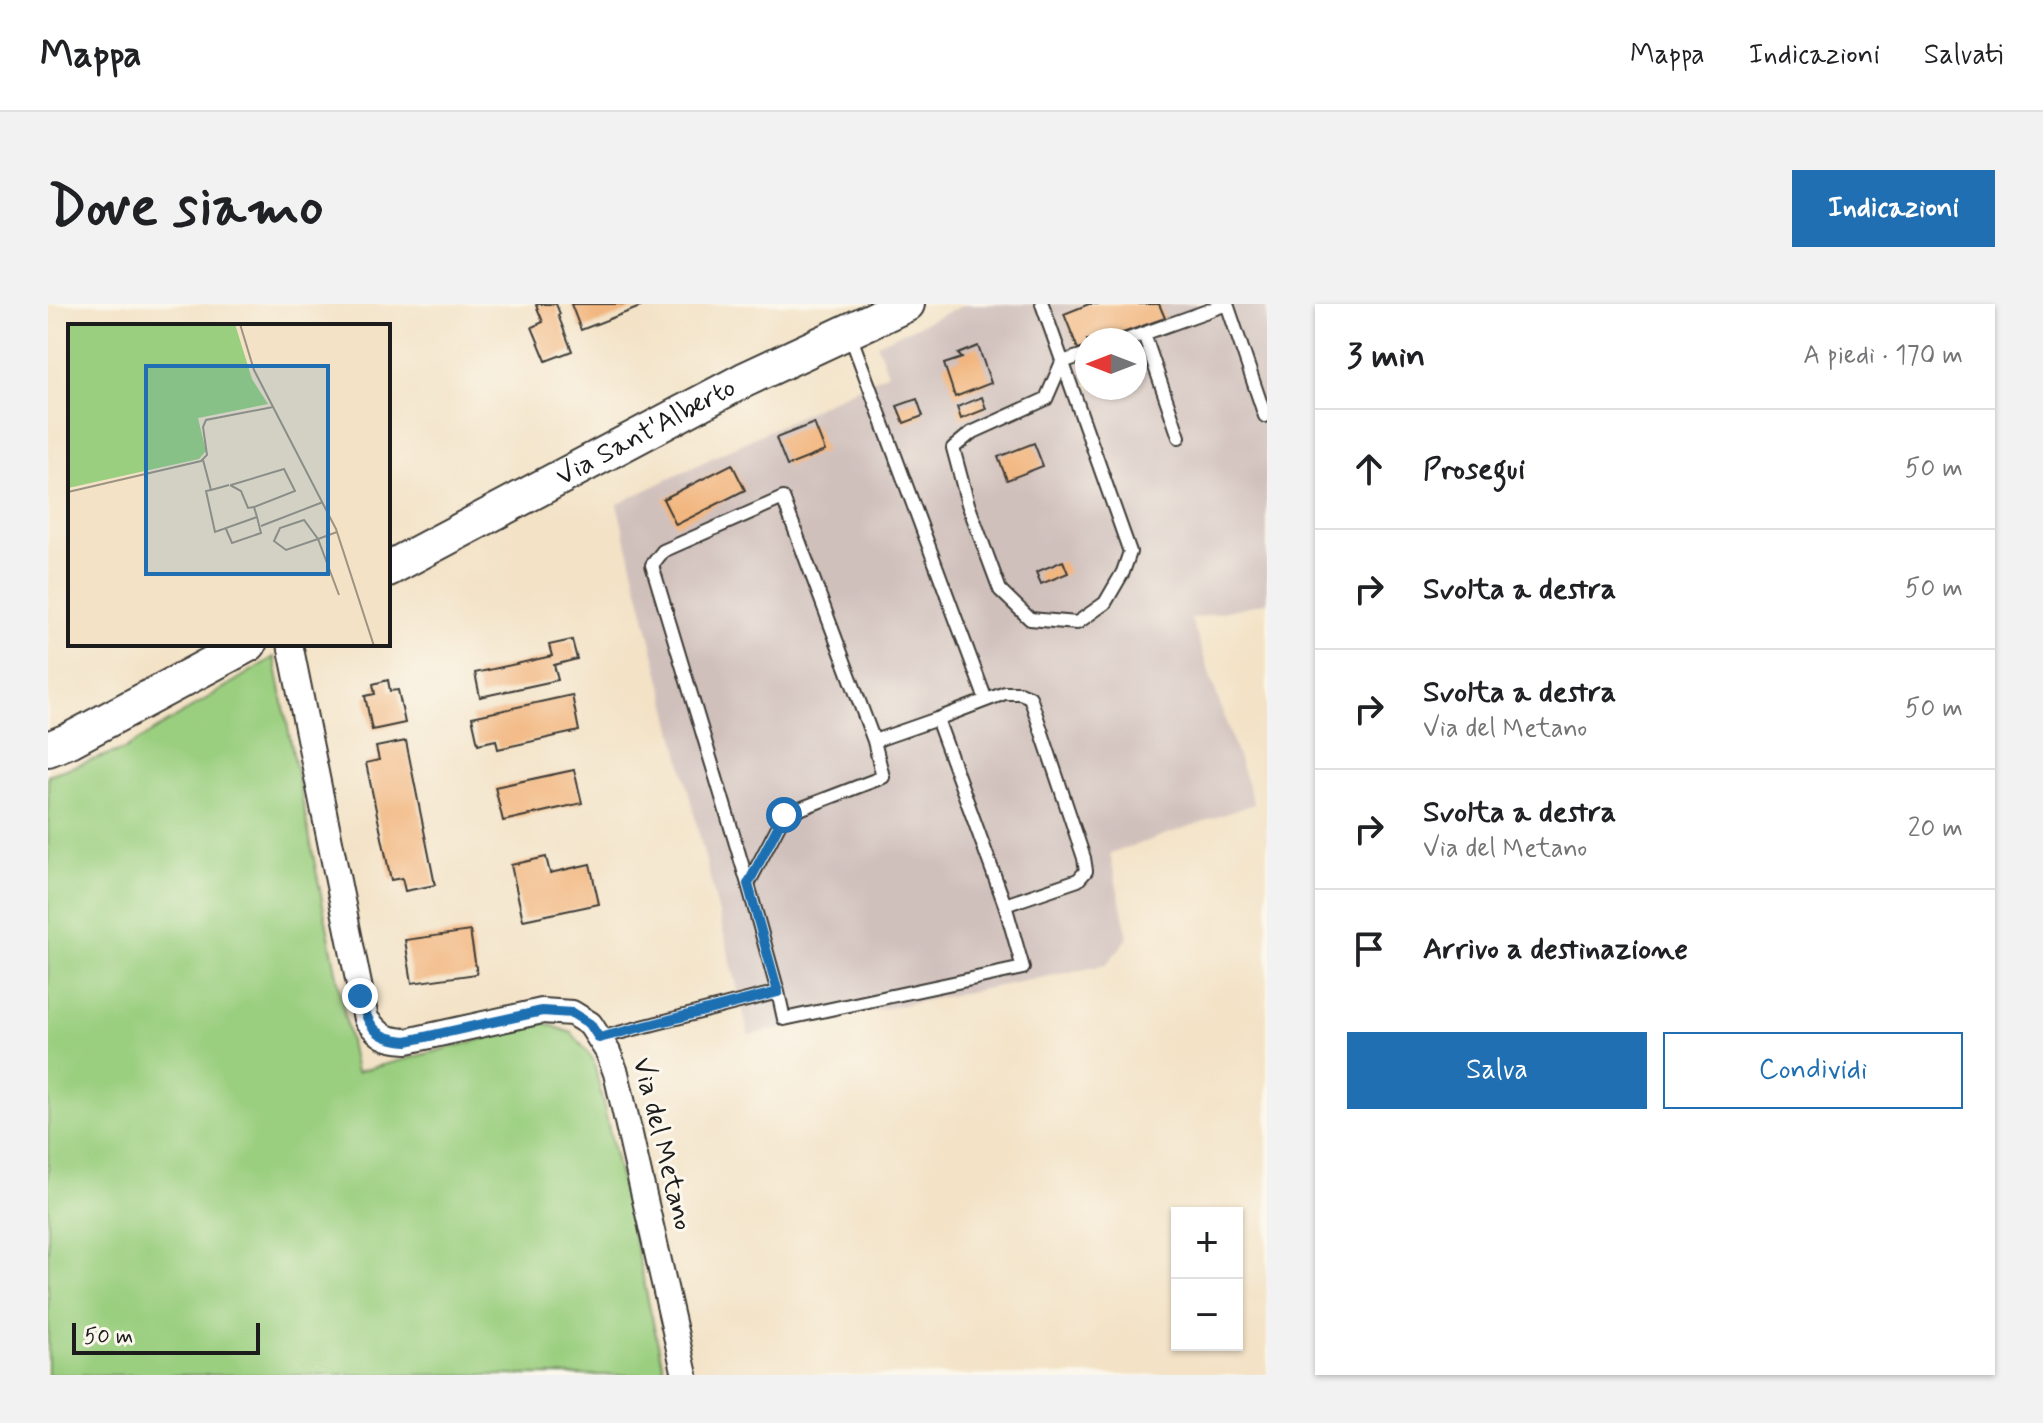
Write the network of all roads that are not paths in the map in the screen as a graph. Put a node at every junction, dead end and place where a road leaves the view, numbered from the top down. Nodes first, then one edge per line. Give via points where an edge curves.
1 (907, 304) edge
2 (1042, 304) edge
3 (1227, 304) edge
4 (848, 331) junction
5 (1147, 333) edge
6 (1147, 343) edge
7 (1075, 358) edge
8 (1062, 362) junction
9 (1265, 416) edge
10 (1179, 437) dead end
11 (390, 568) edge
12 (245, 646) edge
13 (290, 646) edge
14 (986, 700) junction
15 (937, 719) junction
16 (874, 741) junction
17 (48, 749) edge
18 (748, 884) junction
19 (1005, 905) junction
20 (778, 992) junction
21 (599, 1038) junction
22 (685, 1375) edge

1 - 4 main road, Via Sant'Alberto
2 - 8 lane
3 - 5 lane
3 - 9 lane
4 - 11 main road, Via Sant'Alberto via 744,380
4 - 14 lane
6 - 10 lane
7 - 8 lane
8 - 8 lane via 1130,552 1105,603 1077,623 1030,619 1000,590 953,448 971,433 1046,399
12 - 17 main road
13 - 21 street, Via del Metano via 366,1019 376,1032 389,1040 407,1041 542,1011 572,1013 590,1024
14 - 15 lane
14 - 19 lane via 1005,693 1030,697 1086,871 1078,880
15 - 16 lane
15 - 19 lane
16 - 18 lane via 883,777 784,815
16 - 18 lane via 783,498 663,551 652,565
18 - 20 lane
19 - 20 lane via 1023,968 784,1019
20 - 21 lane
21 - 22 street, Via del Metano via 626,1111

